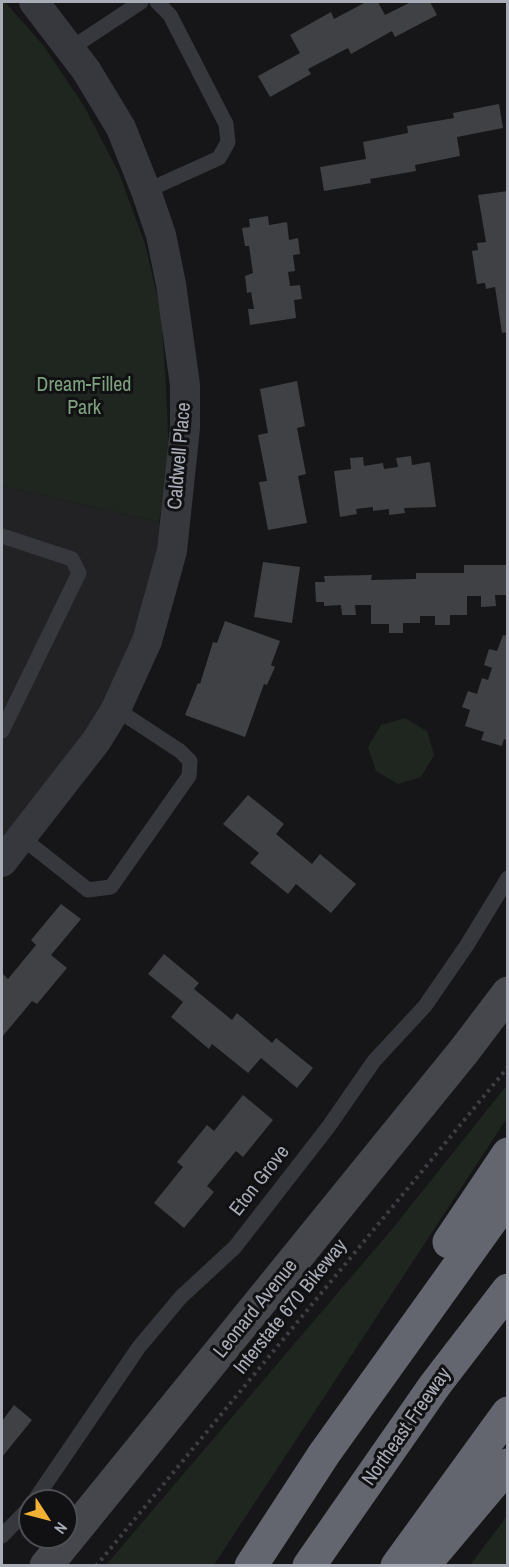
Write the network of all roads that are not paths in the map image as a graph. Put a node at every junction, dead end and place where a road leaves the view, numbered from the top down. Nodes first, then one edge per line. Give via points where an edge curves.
1 (34, 2) edge
2 (141, 2) edge
3 (157, 2) edge
4 (70, 49) junction
5 (146, 191) junction
6 (2, 536) edge
7 (116, 709) junction
8 (2, 732) edge
9 (21, 837) junction
10 (2, 862) edge
11 (507, 878) edge
12 (507, 993) edge
13 (507, 1007) edge
14 (464, 1052) junction
15 (507, 1154) edge
16 (507, 1197) edge
17 (507, 1290) edge
18 (507, 1413) edge
19 (324, 1454) junction
20 (507, 1465) edge
21 (42, 1489) edge
22 (18, 1519) edge
23 (2, 1536) edge
24 (46, 1566) edge
25 (251, 1566) edge
26 (309, 1566) edge
27 (397, 1566) edge
28 (423, 1566) edge

1 - 4 street, Caldwell Place
2 - 4 lane
3 - 5 lane via 170,15 226,124 228,142 219,158
4 - 5 street, Caldwell Place via 121,128
5 - 7 street, Caldwell Place via 161,235 171,284 185,385 185,428 172,551 147,641
6 - 8 lane via 72,560 79,573
7 - 9 street, Caldwell Place
7 - 9 lane via 190,761 189,776 111,887 88,890
9 - 10 street, Caldwell Place
11 - 21 lane, Eton Grove via 425,1006 374,1061 235,1247 185,1293 139,1347
12 - 14 street, Leonard Avenue
13 - 14 street, Leonard Avenue
14 - 24 street, Leonard Avenue
15 - 19 highway via 407,1305
16 - 19 highway
17 - 26 highway, Northeast Freeway via 435,1385
18 - 27 highway
19 - 25 highway
20 - 28 highway
22 - 23 lane

